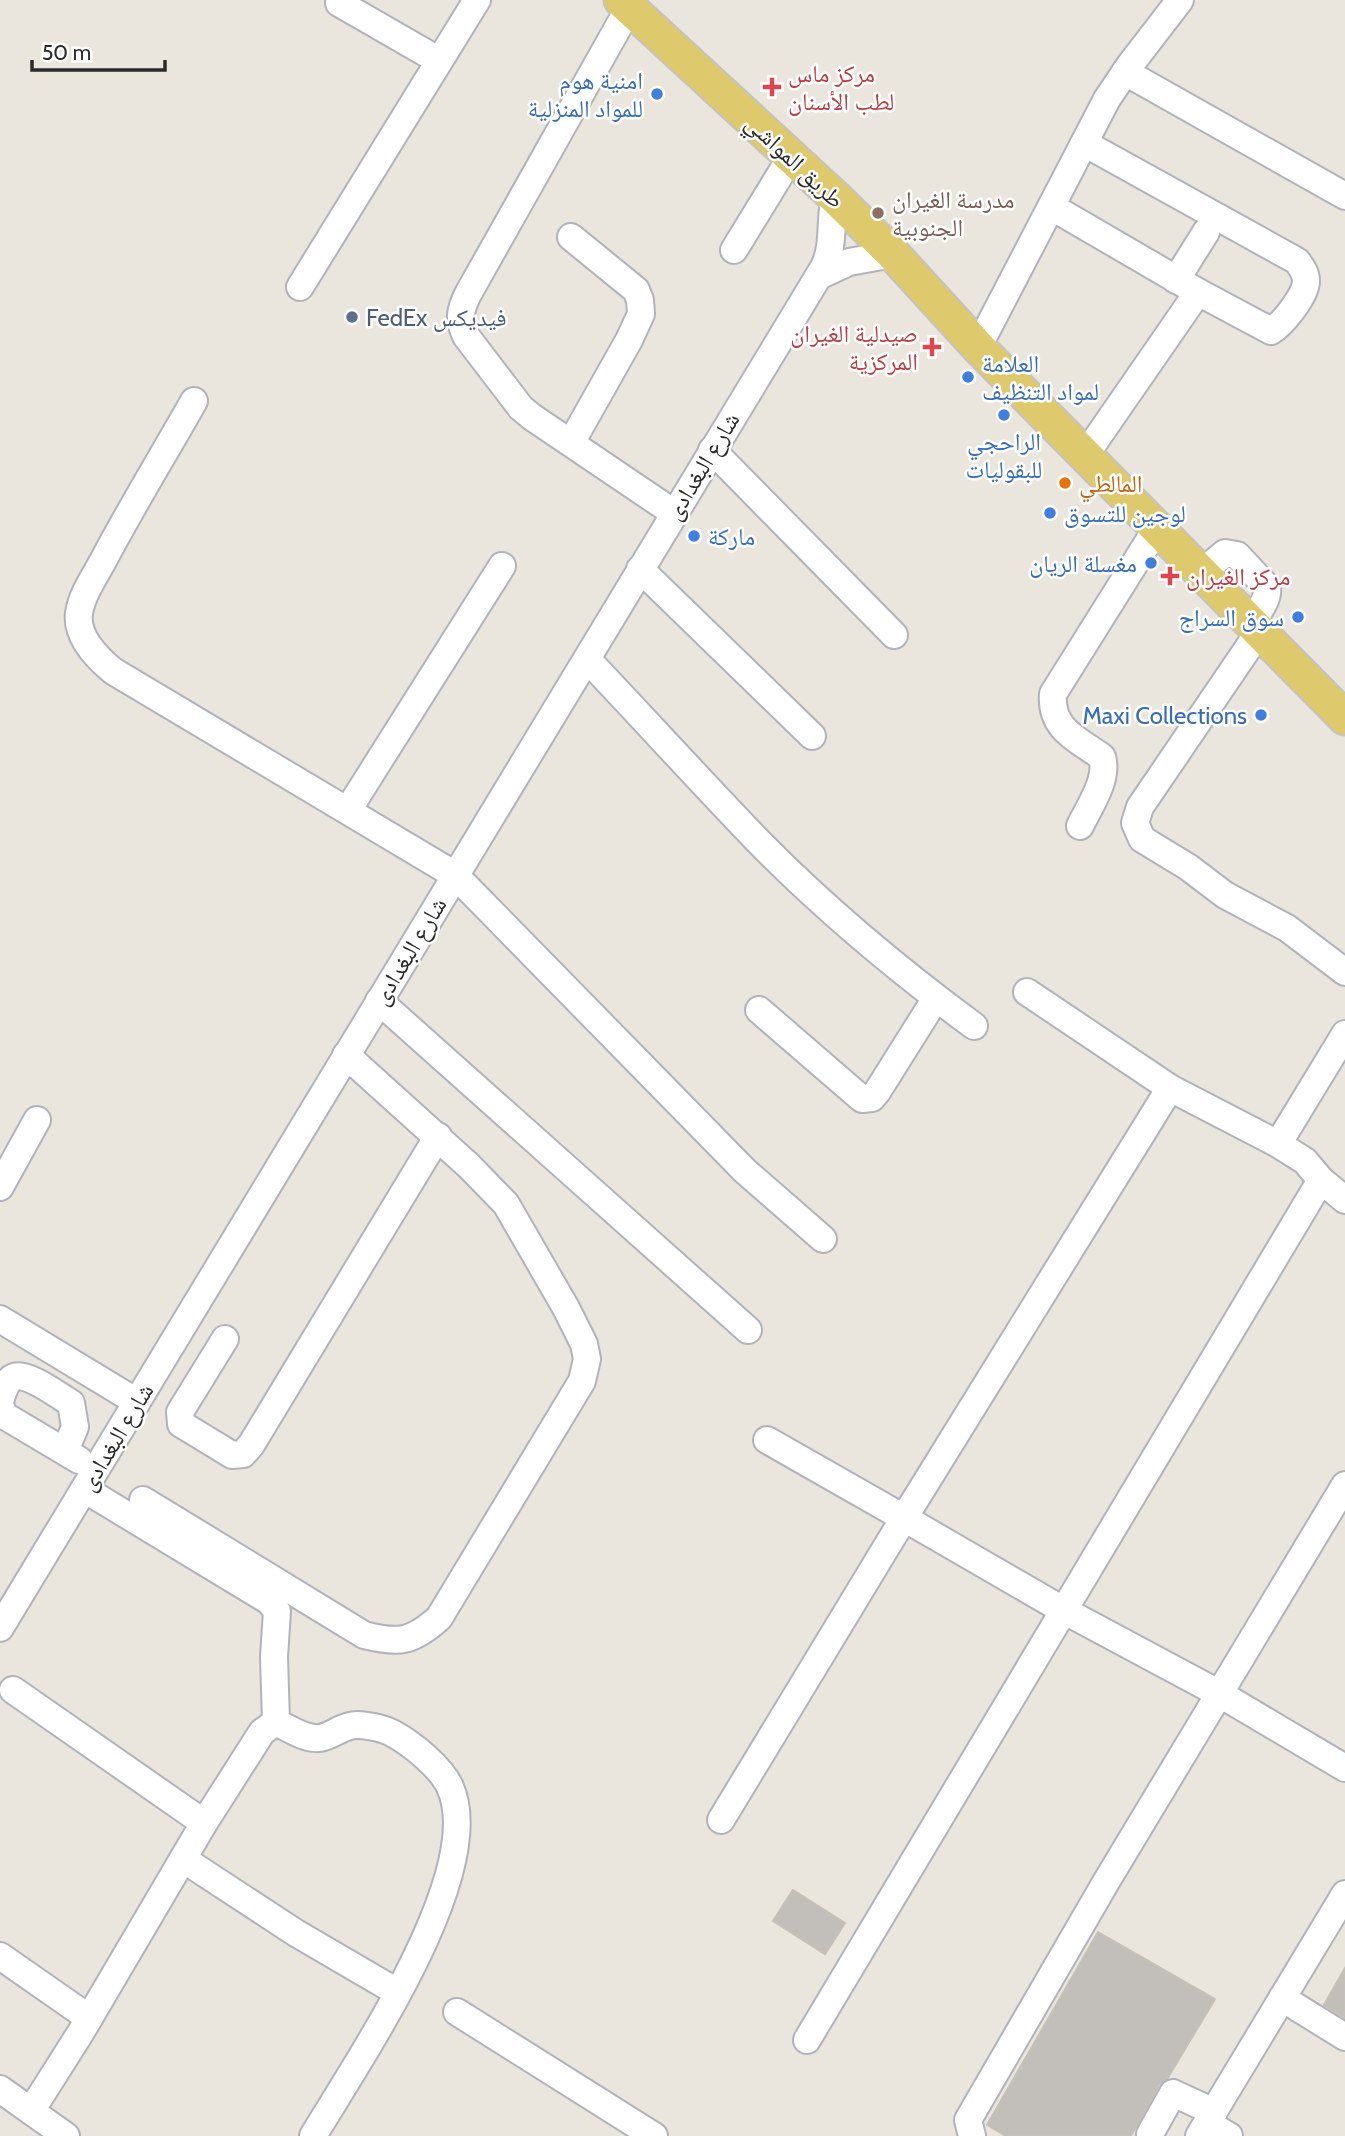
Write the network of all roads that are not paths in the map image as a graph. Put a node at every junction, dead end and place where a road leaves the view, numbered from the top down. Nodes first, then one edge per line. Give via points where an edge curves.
1 (477, 0) edge
2 (1180, 0) edge
3 (339, 4) dead end
4 (625, 4) edge
5 (438, 60) junction
6 (1125, 72) junction
7 (1083, 143) junction
8 (791, 157) junction
9 (1345, 196) edge
10 (835, 197) junction
11 (1064, 214) dead end
12 (1206, 232) dead end
13 (572, 237) dead end
14 (734, 250) dead end
15 (893, 254) junction
16 (819, 276) junction
17 (1187, 286) junction
18 (300, 287) dead end
19 (978, 347) junction
20 (194, 401) dead end
21 (571, 443) junction
22 (712, 450) junction
23 (1086, 454) junction
24 (674, 513) junction
25 (1157, 528) junction
26 (502, 566) dead end
27 (640, 569) junction
28 (1255, 628) junction
29 (894, 635) dead end
30 (587, 659) junction
31 (1345, 718) edge
32 (812, 736) dead end
33 (348, 810) junction
34 (1080, 826) dead end
35 (455, 875) junction
36 (1345, 972) edge
37 (1027, 992) dead end
38 (936, 998) junction
39 (379, 1001) junction
40 (759, 1010) dead end
41 (974, 1026) dead end
42 (1345, 1034) edge
43 (346, 1055) junction
44 (1170, 1088) junction
45 (37, 1120) dead end
46 (438, 1136) junction
47 (1278, 1144) junction
48 (1321, 1180) junction
49 (0, 1187) edge
50 (1345, 1200) edge
51 (823, 1239) dead end
52 (0, 1319) edge
53 (748, 1329) dead end
54 (225, 1339) dead end
55 (137, 1402) junction
56 (0, 1404) edge
57 (766, 1440) dead end
58 (65, 1451) junction
59 (90, 1479) junction
60 (1345, 1485) edge
61 (144, 1500) dead end
62 (904, 1518) junction
63 (1063, 1610) junction
64 (0, 1628) edge
65 (13, 1690) dead end
66 (1220, 1694) junction
67 (276, 1721) junction
68 (1345, 1768) edge
69 (721, 1820) dead end
70 (204, 1824) junction
71 (183, 1859) junction
72 (1345, 1894) edge
73 (0, 1956) edge
74 (397, 1992) junction
75 (1282, 1998) junction
76 (457, 2012) dead end
77 (89, 2018) junction
78 (1345, 2037) edge
79 (807, 2040) dead end
80 (0, 2089) edge
81 (31, 2111) junction
82 (1215, 2129) edge
83 (66, 2136) edge
84 (313, 2136) edge
85 (654, 2136) edge
86 (972, 2136) edge
87 (1151, 2136) edge

1 - 5 street
2 - 6 street
3 - 5 street
4 - 8 main road, طريق المواشي
4 - 21 street via 460,309 466,336 522,408
5 - 18 street
6 - 7 street
6 - 9 street
7 - 17 street via 1297,261 1307,285 1282,324 1271,331
7 - 19 street
8 - 10 main road, طريق المواشي
8 - 14 street
10 - 15 main road, طريق المواشي
10 - 16 street, شارع البغدادى via 832,247
11 - 17 street
12 - 17 street
13 - 21 street via 636,290 640,314
15 - 16 street via 849,262
15 - 19 main road, طريق المواشي
16 - 22 street, شارع البغدادى
17 - 23 street
19 - 23 main road, طريق المواشي
20 - 33 street via 85,596 79,614 82,631 88,645 113,671
21 - 24 street
22 - 24 street, شارع البغدادى
22 - 29 street
23 - 25 main road, طريق المواشي
24 - 27 street, شارع البغدادى
25 - 28 main road, طريق المواشي
25 - 34 street via 1053,694 1052,709 1059,725 1102,757 1105,765
26 - 33 street
27 - 30 street, شارع البغدادى
27 - 32 street
28 - 31 main road, طريق المواشي
28 - 36 street via 1140,807 1135,823 1142,839 1225,895 1287,928
30 - 35 street, شارع البغدادى
30 - 38 street via 760,843 850,927
33 - 35 street
35 - 39 street, شارع البغدادى
35 - 51 street via 745,1171
37 - 44 street
38 - 40 street via 877,1092 862,1099
38 - 41 street
39 - 43 street, شارع البغدادى
39 - 53 street
42 - 47 street
43 - 46 street
43 - 55 street, شارع البغدادى
44 - 47 street
44 - 62 street
45 - 49 street
46 - 54 street via 243,1454 232,1455 181,1424 180,1412
46 - 61 street via 506,1204 566,1308 587,1359 582,1381 439,1618 409,1640 364,1635
47 - 48 street via 1305,1161
48 - 50 street
48 - 63 street
52 - 55 street
55 - 59 street, شارع البغدادى
56 - 58 street via 5,1416
56 - 58 street via 5,1385 25,1375 71,1403 75,1427
57 - 62 street
58 - 59 street
59 - 64 street, شارع البغدادى
59 - 67 street via 269,1601 277,1611
60 - 66 street
62 - 63 street
62 - 69 street
63 - 66 street
63 - 79 street
65 - 70 street
66 - 68 street
66 - 86 street via 968,2120
67 - 70 street via 262,1732
67 - 74 street via 319,1738 353,1725 390,1731 429,1760 450,1787 456,1818 454,1850 436,1913
70 - 71 street
71 - 74 street
71 - 77 street
72 - 75 street
73 - 77 street
74 - 84 street
75 - 78 street
75 - 82 street
76 - 85 street
77 - 81 street
80 - 81 street
81 - 83 street
82 - 87 street via 1181,2094 1173,2093

